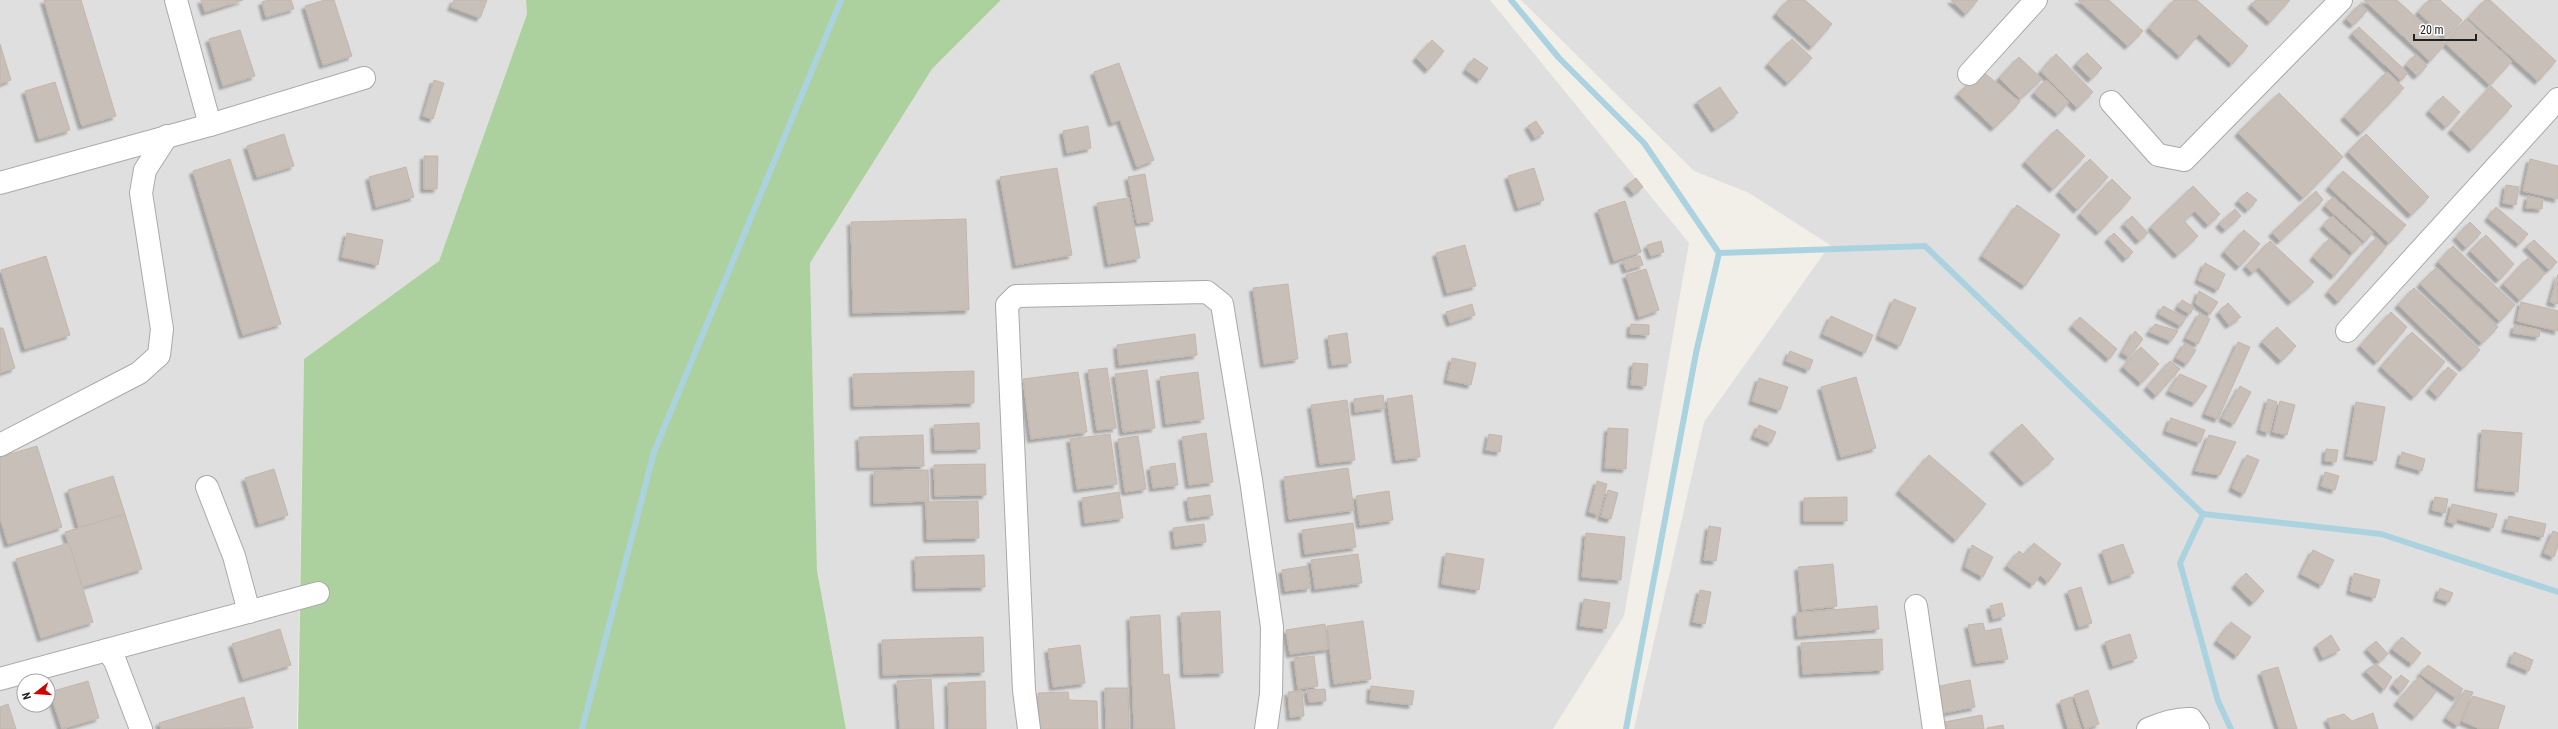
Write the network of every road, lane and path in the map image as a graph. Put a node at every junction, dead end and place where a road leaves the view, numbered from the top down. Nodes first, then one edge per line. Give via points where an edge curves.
1 (176, 0) edge
2 (2036, 0) edge
3 (2341, 0) edge
4 (1969, 74) dead end
5 (364, 78) dead end
6 (2558, 99) edge
7 (2111, 102) dead end
8 (210, 125) junction
9 (167, 136) junction
10 (0, 183) edge
11 (2347, 331) dead end
12 (0, 445) edge
13 (207, 487) dead end
14 (318, 593) dead end
15 (1916, 606) dead end
16 (249, 612) junction
17 (107, 650) junction
18 (0, 679) edge
19 (141, 729) edge
20 (1029, 729) edge
21 (1266, 729) edge
22 (1934, 729) edge
23 (2148, 729) edge
24 (2198, 729) edge

1 - 8 street
2 - 4 street
3 - 7 street via 2184,160 2158,155
5 - 8 street
6 - 11 street
8 - 9 street
9 - 10 street
9 - 12 street via 145,170 141,193 162,329 159,355 139,373
13 - 16 street via 234,556
14 - 16 street
15 - 22 street
16 - 17 street
17 - 18 street
17 - 19 street via 115,661
20 - 21 street via 1024,690 1007,304 1016,296 1207,292 1222,304 1252,480 1271,619 1271,694
23 - 24 street via 2184,718 2191,719

